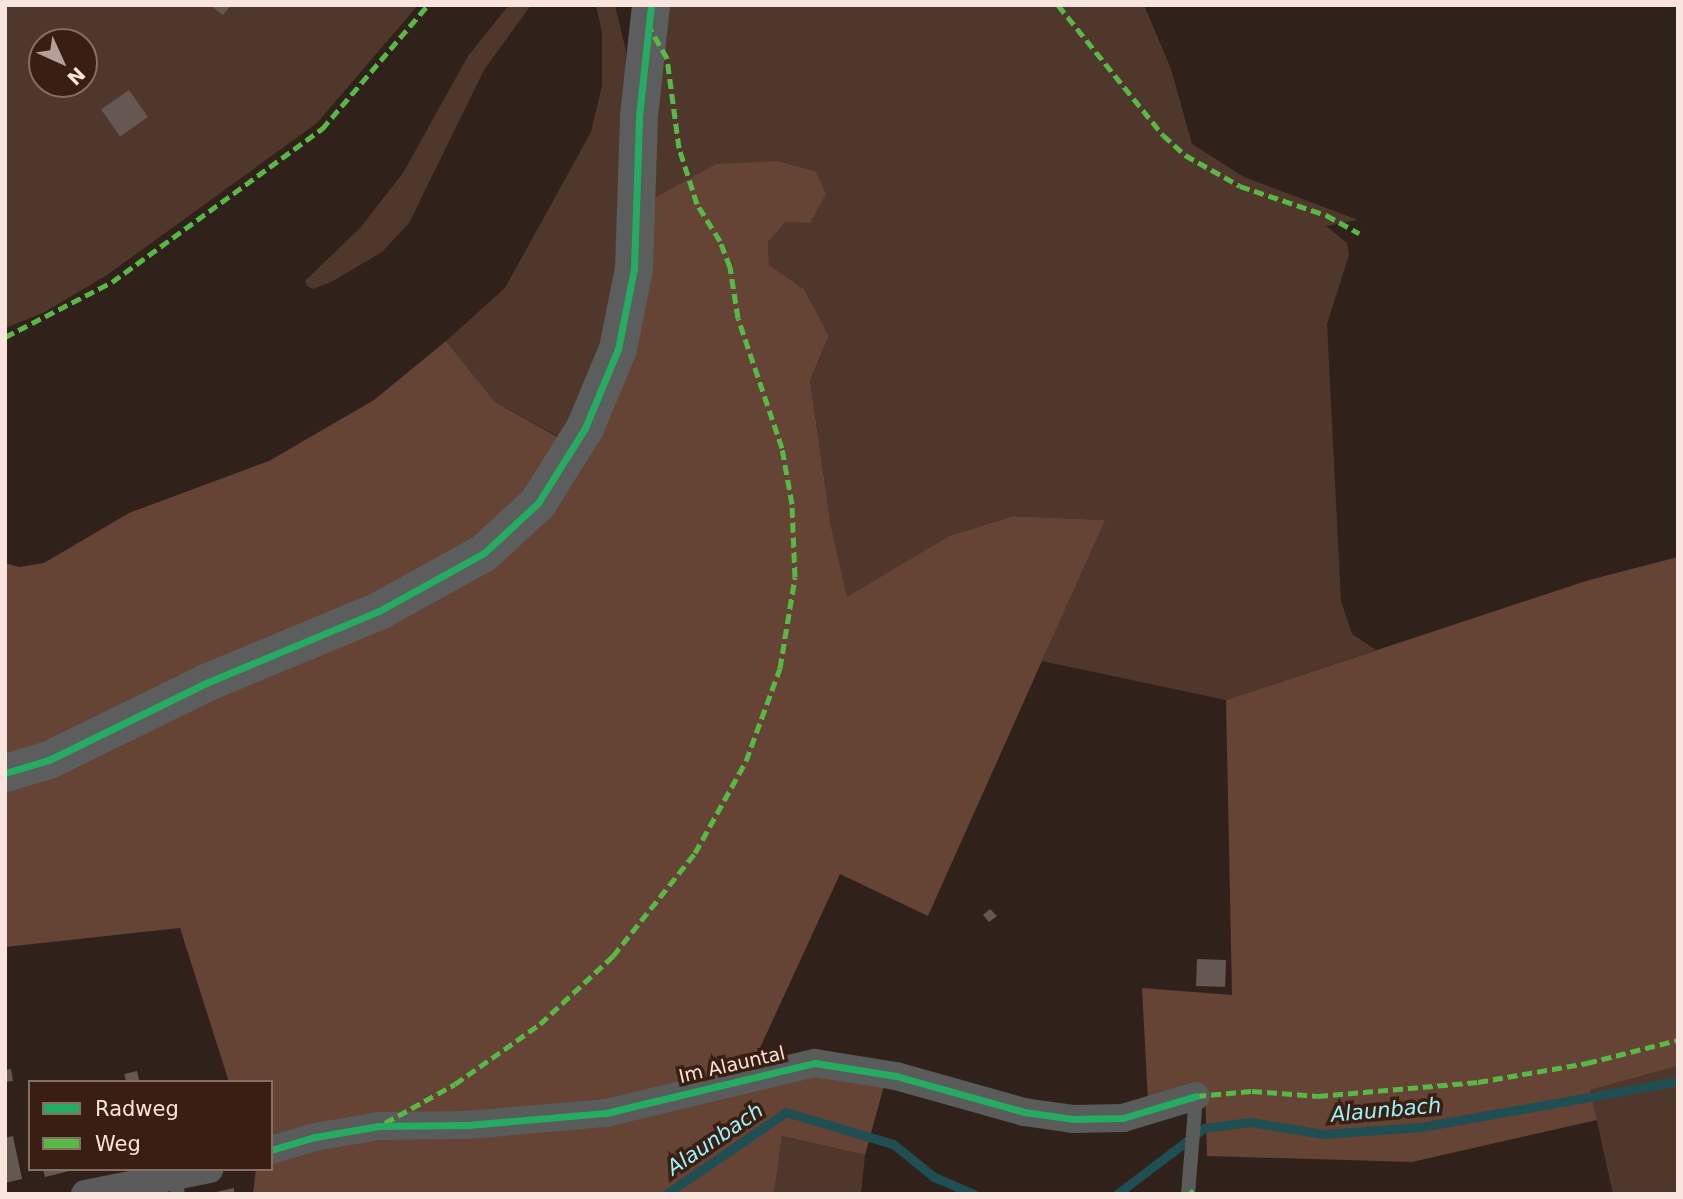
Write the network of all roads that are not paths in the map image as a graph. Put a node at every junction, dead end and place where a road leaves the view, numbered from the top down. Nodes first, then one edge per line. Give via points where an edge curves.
1 (651, 5) edge
2 (5, 773) edge
3 (1195, 1107) joint
4 (273, 1149) edge
5 (205, 1171) edge
6 (177, 1185) edge
7 (85, 1194) edge
8 (1188, 1194) edge

1 - 2 street via 639,116 634,269 618,349 585,428 538,503 484,554 379,611 206,683 49,760
3 - 4 street, Im Alauntal via 1123,1118 1073,1119 1024,1112 896,1076 815,1063 606,1113 468,1125 379,1126
3 - 8 lane
5 - 6 street
6 - 7 street

